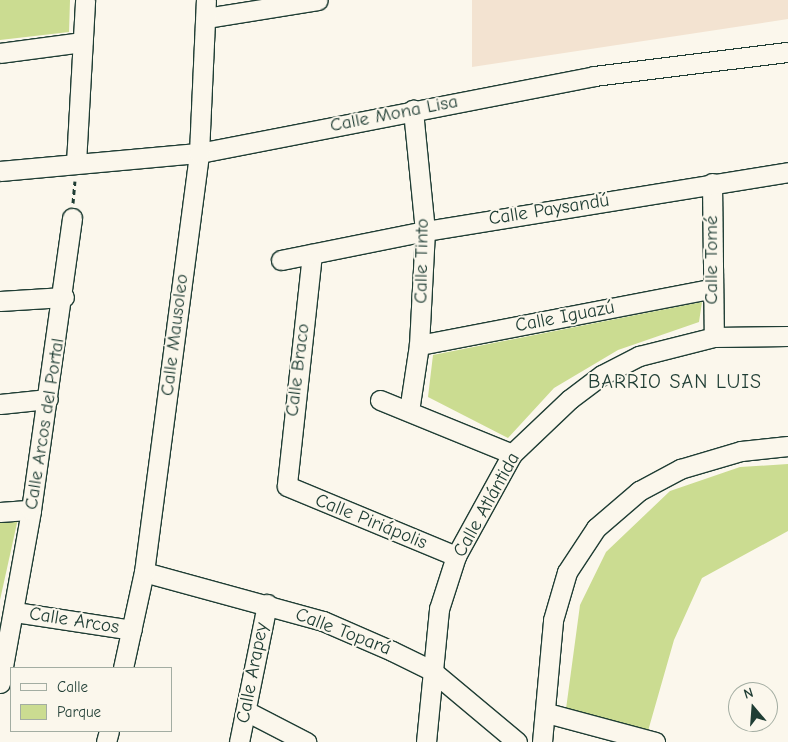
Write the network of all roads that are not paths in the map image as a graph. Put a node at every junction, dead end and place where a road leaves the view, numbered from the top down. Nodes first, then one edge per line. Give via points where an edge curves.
1 (85, 0) edge
2 (318, 0) edge
3 (206, 9) edge
4 (82, 42) junction
5 (788, 52) edge
6 (0, 53) edge
7 (412, 110) junction
8 (199, 153) junction
9 (76, 163) junction
10 (0, 171) edge
11 (788, 172) edge
12 (712, 183) junction
13 (72, 218) road end
14 (425, 231) junction
15 (312, 254) junction
16 (281, 260) dead end
17 (711, 289) junction
18 (64, 297) junction
19 (0, 301) edge
20 (788, 336) edge
21 (714, 337) junction
22 (419, 345) junction
23 (48, 399) junction
24 (380, 400) dead end
25 (0, 404) edge
26 (409, 411) junction
27 (788, 446) edge
28 (512, 454) junction
29 (288, 486) joint
30 (32, 510) junction
31 (0, 512) edge
32 (456, 556) junction
33 (144, 572) junction
34 (267, 604) junction
35 (16, 612) junction
36 (132, 630) junction
37 (123, 667) edge
38 (431, 670) junction
39 (0, 683) edge
40 (246, 711) junction
41 (547, 713) junction
42 (239, 742) edge
43 (306, 742) edge
44 (426, 742) edge
45 (517, 742) edge
46 (542, 742) edge
47 (655, 742) edge

1 - 4 street
2 - 3 street
3 - 8 street, Calle Mausoleo
4 - 6 street
4 - 9 street
5 - 7 street, Calle Mona Lisa via 594,76
7 - 8 street, Calle Mona Lisa
7 - 14 street, Calle Tinto
8 - 9 street, Calle Mona Lisa
8 - 33 street, Calle Mausoleo
9 - 10 street, Calle Mona Lisa
11 - 12 street, Calle Paysandú
12 - 14 street, Calle Paysandú
12 - 17 street, Calle Tomé
13 - 18 street, Calle Arcos del Portal
14 - 15 street, Calle Paysandú
14 - 22 street, Calle Tinto
15 - 16 street, Calle Paysandú
15 - 29 street, Calle Braco
17 - 21 street, Calle Tomé
17 - 22 street, Calle Iguazú
18 - 19 street
18 - 23 street, Calle Arcos del Portal
20 - 21 street, Calle Atlántida
21 - 28 street, Calle Atlántida via 664,347 602,375 570,399
22 - 26 street, Calle Tinto
23 - 25 street
23 - 30 street, Calle Arcos del Portal
24 - 26 street
26 - 28 street
27 - 41 street via 742,451 680,469 639,491 596,528 567,572 553,620
28 - 32 street, Calle Atlántida
29 - 32 street, Calle Piriápolis
30 - 31 street
30 - 35 street, Calle Arcos del Portal
32 - 38 street, Calle Atlántida via 440,609
33 - 34 street, Calle Topará
33 - 36 street, Calle Mausoleo
34 - 38 street, Calle Topará via 323,621
34 - 40 street, Calle Arapey
35 - 36 street, Calle Arcos
35 - 39 street, Calle Arcos del Portal
36 - 37 street, Calle Mausoleo
38 - 44 street, Calle Atlántida
38 - 45 street, Calle Topará
40 - 42 street, Calle Arapey
40 - 43 street
41 - 46 street
41 - 47 street

